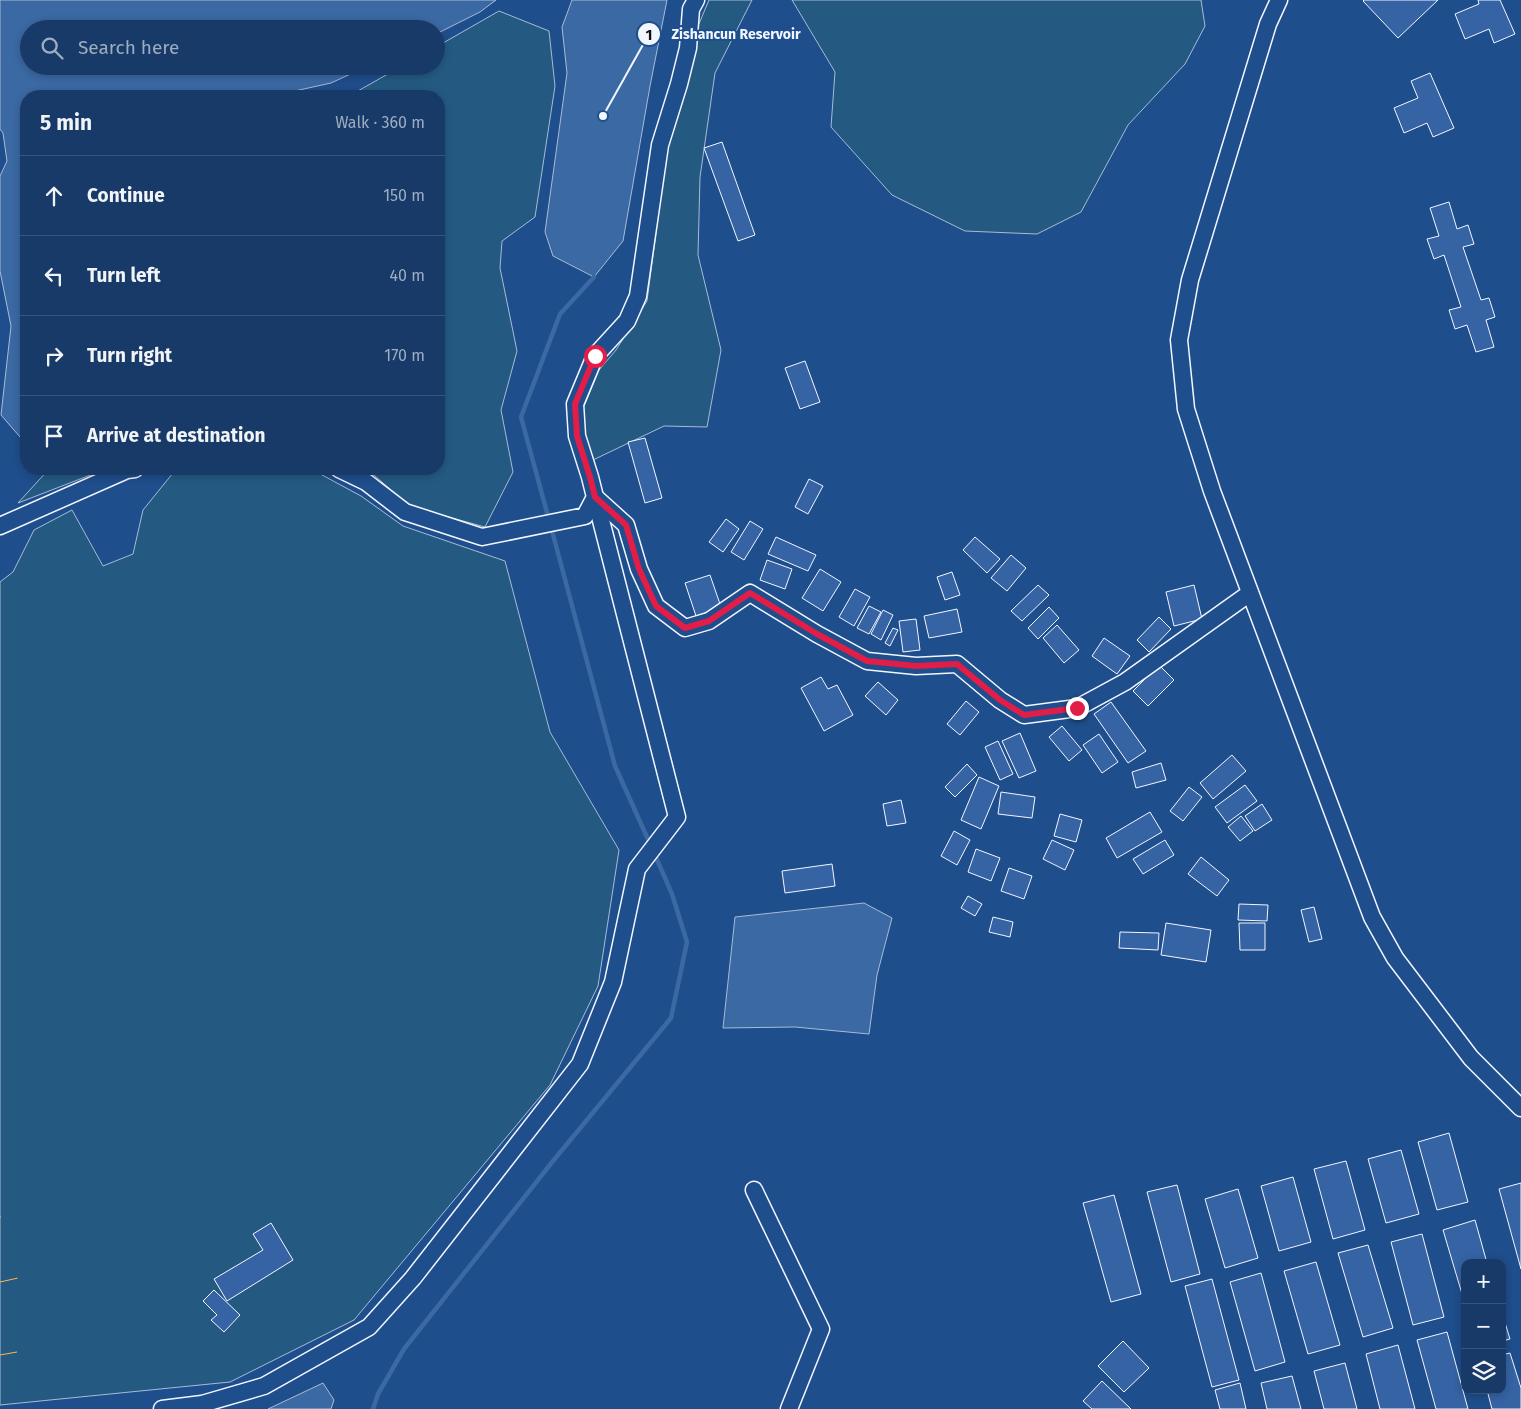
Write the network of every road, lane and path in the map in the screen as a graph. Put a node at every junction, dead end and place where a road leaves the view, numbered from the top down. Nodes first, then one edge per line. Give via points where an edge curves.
1 (696, 0) edge
2 (1279, 0) edge
3 (116, 475) edge
4 (351, 475) edge
5 (595, 497) junction
6 (0, 526) edge
7 (1250, 593) junction
8 (1521, 1108) edge
9 (754, 1190) dead end
10 (162, 1409) edge
11 (790, 1409) edge

1 - 5 street via 691,9 688,48 660,145 638,296 627,321 595,356 575,404 577,436
2 - 7 street via 1268,24 1190,280 1179,340 1186,409
3 - 6 street
4 - 5 street via 366,482 405,512 482,537 585,516
5 - 7 street via 626,525 639,569 656,606 685,628 709,621 750,593 867,661 916,666 957,664 1000,700 1024,715 1077,708 1125,682
5 - 10 street via 677,817 637,869 613,982 580,1064 413,1278 369,1327 264,1386 202,1404
7 - 8 street via 1372,917 1394,958 1471,1058
9 - 11 street via 821,1329

